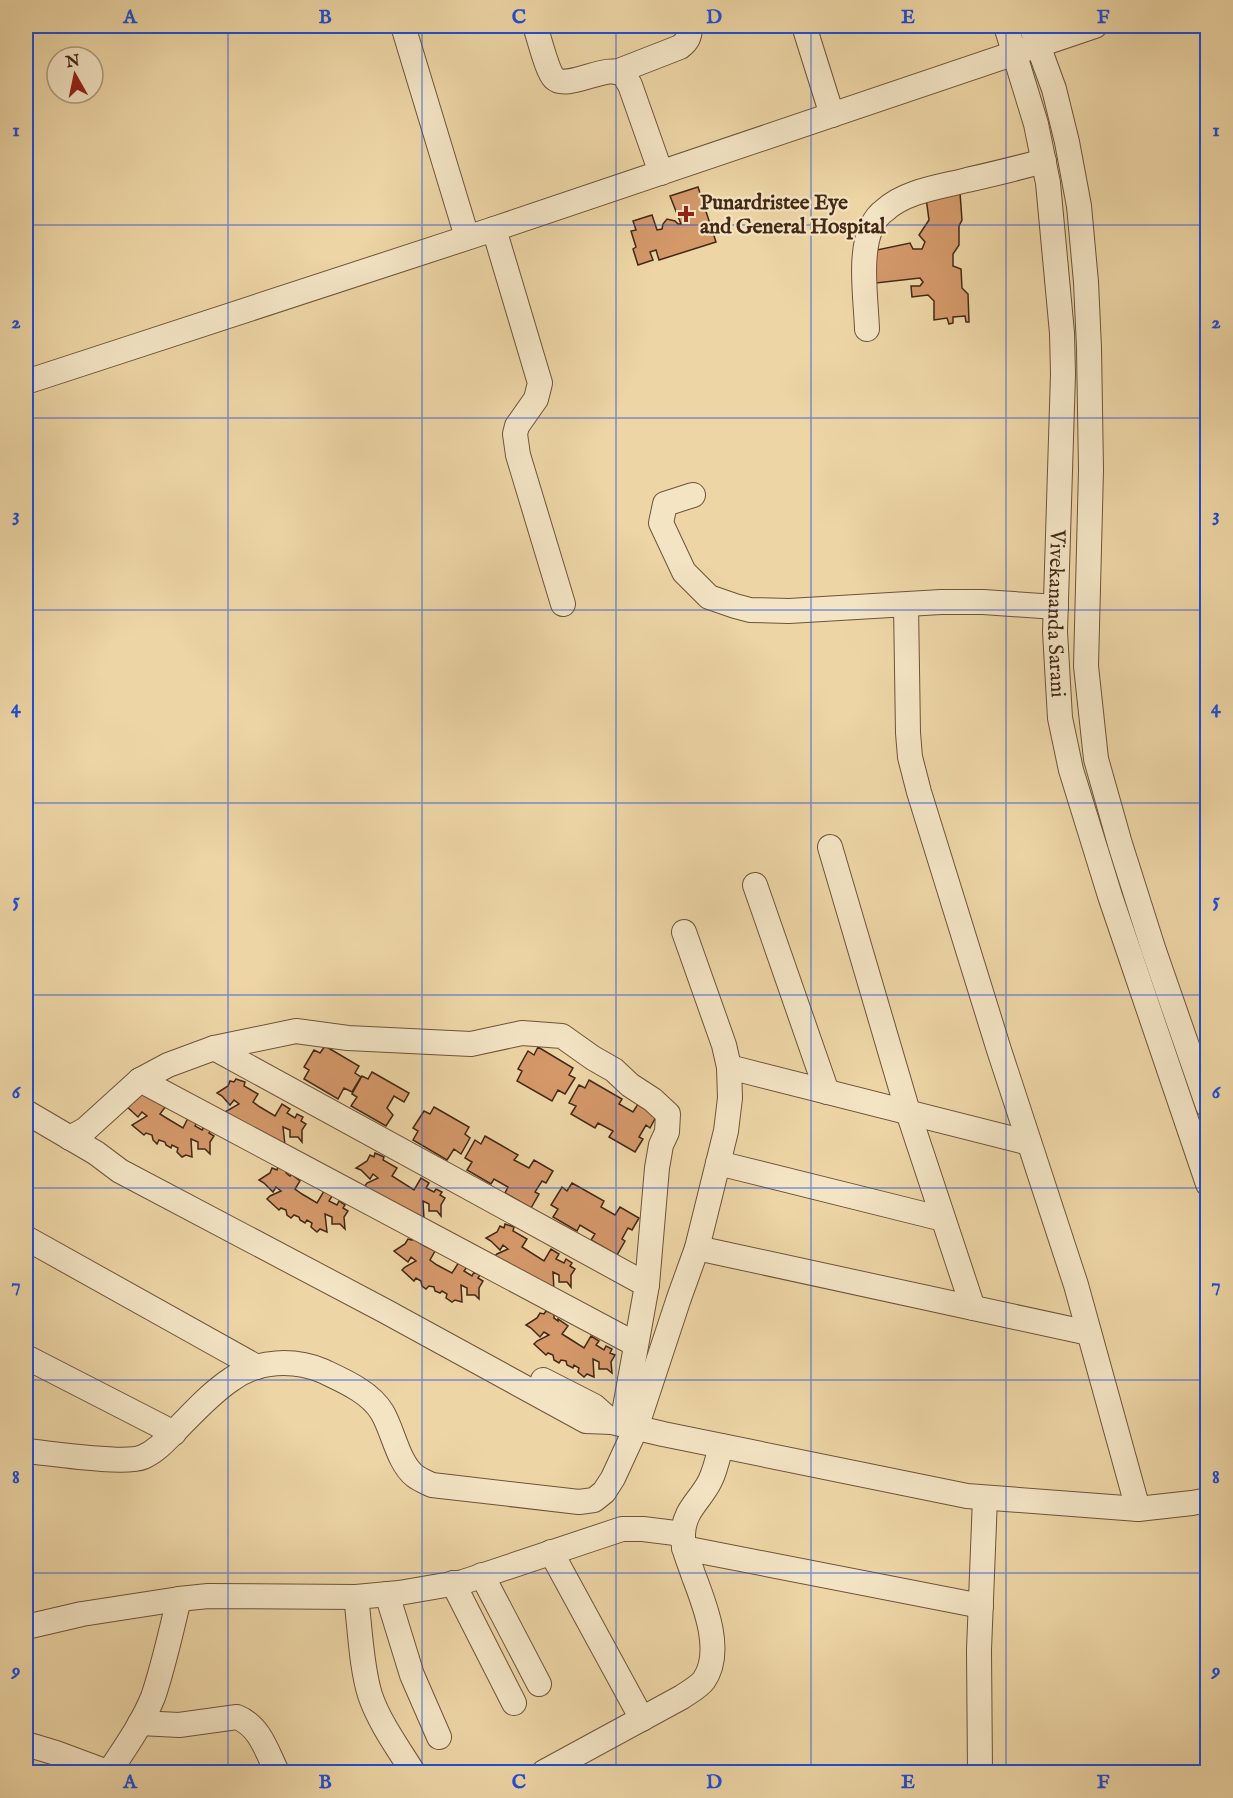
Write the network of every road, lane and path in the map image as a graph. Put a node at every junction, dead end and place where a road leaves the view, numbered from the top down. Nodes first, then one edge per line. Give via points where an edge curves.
1 (403, 26) edge
2 (536, 26) edge
3 (690, 26) edge
4 (804, 26) edge
5 (1006, 26) edge
6 (1095, 26) edge
7 (1035, 35) edge
8 (1015, 53) junction
9 (616, 72) junction
10 (832, 115) junction
11 (1044, 161) junction
12 (662, 173) junction
13 (494, 229) junction
14 (467, 237) junction
15 (867, 329) dead end
16 (26, 382) edge
17 (693, 495) dead end
18 (1057, 596) junction
19 (563, 604) dead end
20 (906, 605) junction
21 (830, 847) dead end
22 (755, 885) dead end
23 (684, 932) dead end
24 (214, 1048) junction
25 (729, 1066) junction
26 (140, 1080) junction
27 (827, 1092) junction
28 (26, 1096) edge
29 (1205, 1098) edge
30 (1179, 1099) junction
31 (26, 1112) edge
32 (908, 1112) junction
33 (78, 1133) junction
34 (1029, 1143) junction
35 (718, 1163) junction
36 (1208, 1184) edge
37 (943, 1219) junction
38 (26, 1238) edge
39 (697, 1248) junction
40 (646, 1285) junction
41 (973, 1308) junction
42 (1089, 1333) junction
43 (635, 1344) junction
44 (26, 1357) edge
45 (257, 1367) junction
46 (624, 1425) junction
47 (174, 1433) junction
48 (721, 1446) junction
49 (26, 1451) edge
50 (985, 1498) junction
51 (1208, 1500) edge
52 (1138, 1509) junction
53 (683, 1541) junction
54 (551, 1552) junction
55 (482, 1575) junction
56 (453, 1583) junction
57 (387, 1594) junction
58 (356, 1597) junction
59 (179, 1599) junction
60 (981, 1606) junction
61 (26, 1627) edge
62 (539, 1684) dead end
63 (514, 1703) dead end
64 (642, 1719) junction
65 (141, 1723) junction
66 (439, 1737) dead end
67 (26, 1744) edge
68 (108, 1773) edge
69 (277, 1773) edge
70 (413, 1773) edge
71 (544, 1773) edge
72 (980, 1773) edge

1 - 14 street
2 - 9 street via 554,79 567,81
3 - 9 street via 687,42 680,47
4 - 10 street
5 - 8 street, Vivekananda Sarani
6 - 7 street
7 - 8 street
7 - 29 street, Vivekananda Sarani via 1067,142 1079,206 1086,282 1091,470 1086,666 1096,759 1123,854
8 - 10 street
8 - 11 street, Vivekananda Sarani
9 - 12 street via 630,86
10 - 12 street
11 - 15 street via 938,187 906,197 886,209 870,229 866,244
11 - 18 street, Vivekananda Sarani via 1062,333
12 - 13 street
13 - 14 street
13 - 19 street via 540,383 536,399 515,434
14 - 16 street
17 - 20 street via 665,504 662,523 684,572 709,597 750,610
18 - 20 street
18 - 30 street, Vivekananda Sarani via 1058,696 1071,770
20 - 34 street via 910,757
21 - 32 street
22 - 27 street
23 - 25 street
24 - 26 street
24 - 40 street
24 - 40 street via 296,1031 348,1038 471,1044 522,1033 562,1036 614,1070 668,1114 657,1168
25 - 27 street
25 - 35 street via 729,1109
26 - 33 street
26 - 43 street
27 - 32 street
28 - 33 street
29 - 30 street
30 - 36 street, Vivekananda Sarani
31 - 33 street
32 - 34 street
32 - 37 street
33 - 46 street via 120,1172 586,1421
34 - 42 street
35 - 37 street
35 - 39 street
37 - 41 street
38 - 45 street
39 - 41 street
39 - 46 street
40 - 43 street
41 - 42 street
42 - 52 street
43 - 46 street
44 - 47 street
45 - 46 street via 285,1362 307,1365 354,1387 382,1412 406,1466 432,1485 579,1502 594,1500 613,1478
45 - 47 street via 233,1377
46 - 48 street
47 - 49 street via 141,1458
48 - 50 street
48 - 53 street via 711,1479 689,1510
50 - 52 street
50 - 60 street
51 - 52 street
53 - 54 street via 643,1529 622,1529
53 - 60 street
53 - 64 street via 710,1628 714,1648 711,1667 703,1682
54 - 55 street
54 - 64 street
55 - 56 street
55 - 62 street
56 - 57 street
56 - 63 street
57 - 58 street
57 - 66 street via 412,1675
58 - 59 street
58 - 70 street via 370,1693 376,1711
59 - 61 street
59 - 65 street via 163,1665
60 - 72 street
64 - 71 street
65 - 68 street
65 - 69 street via 179,1725 237,1717 258,1734
67 - 68 street

